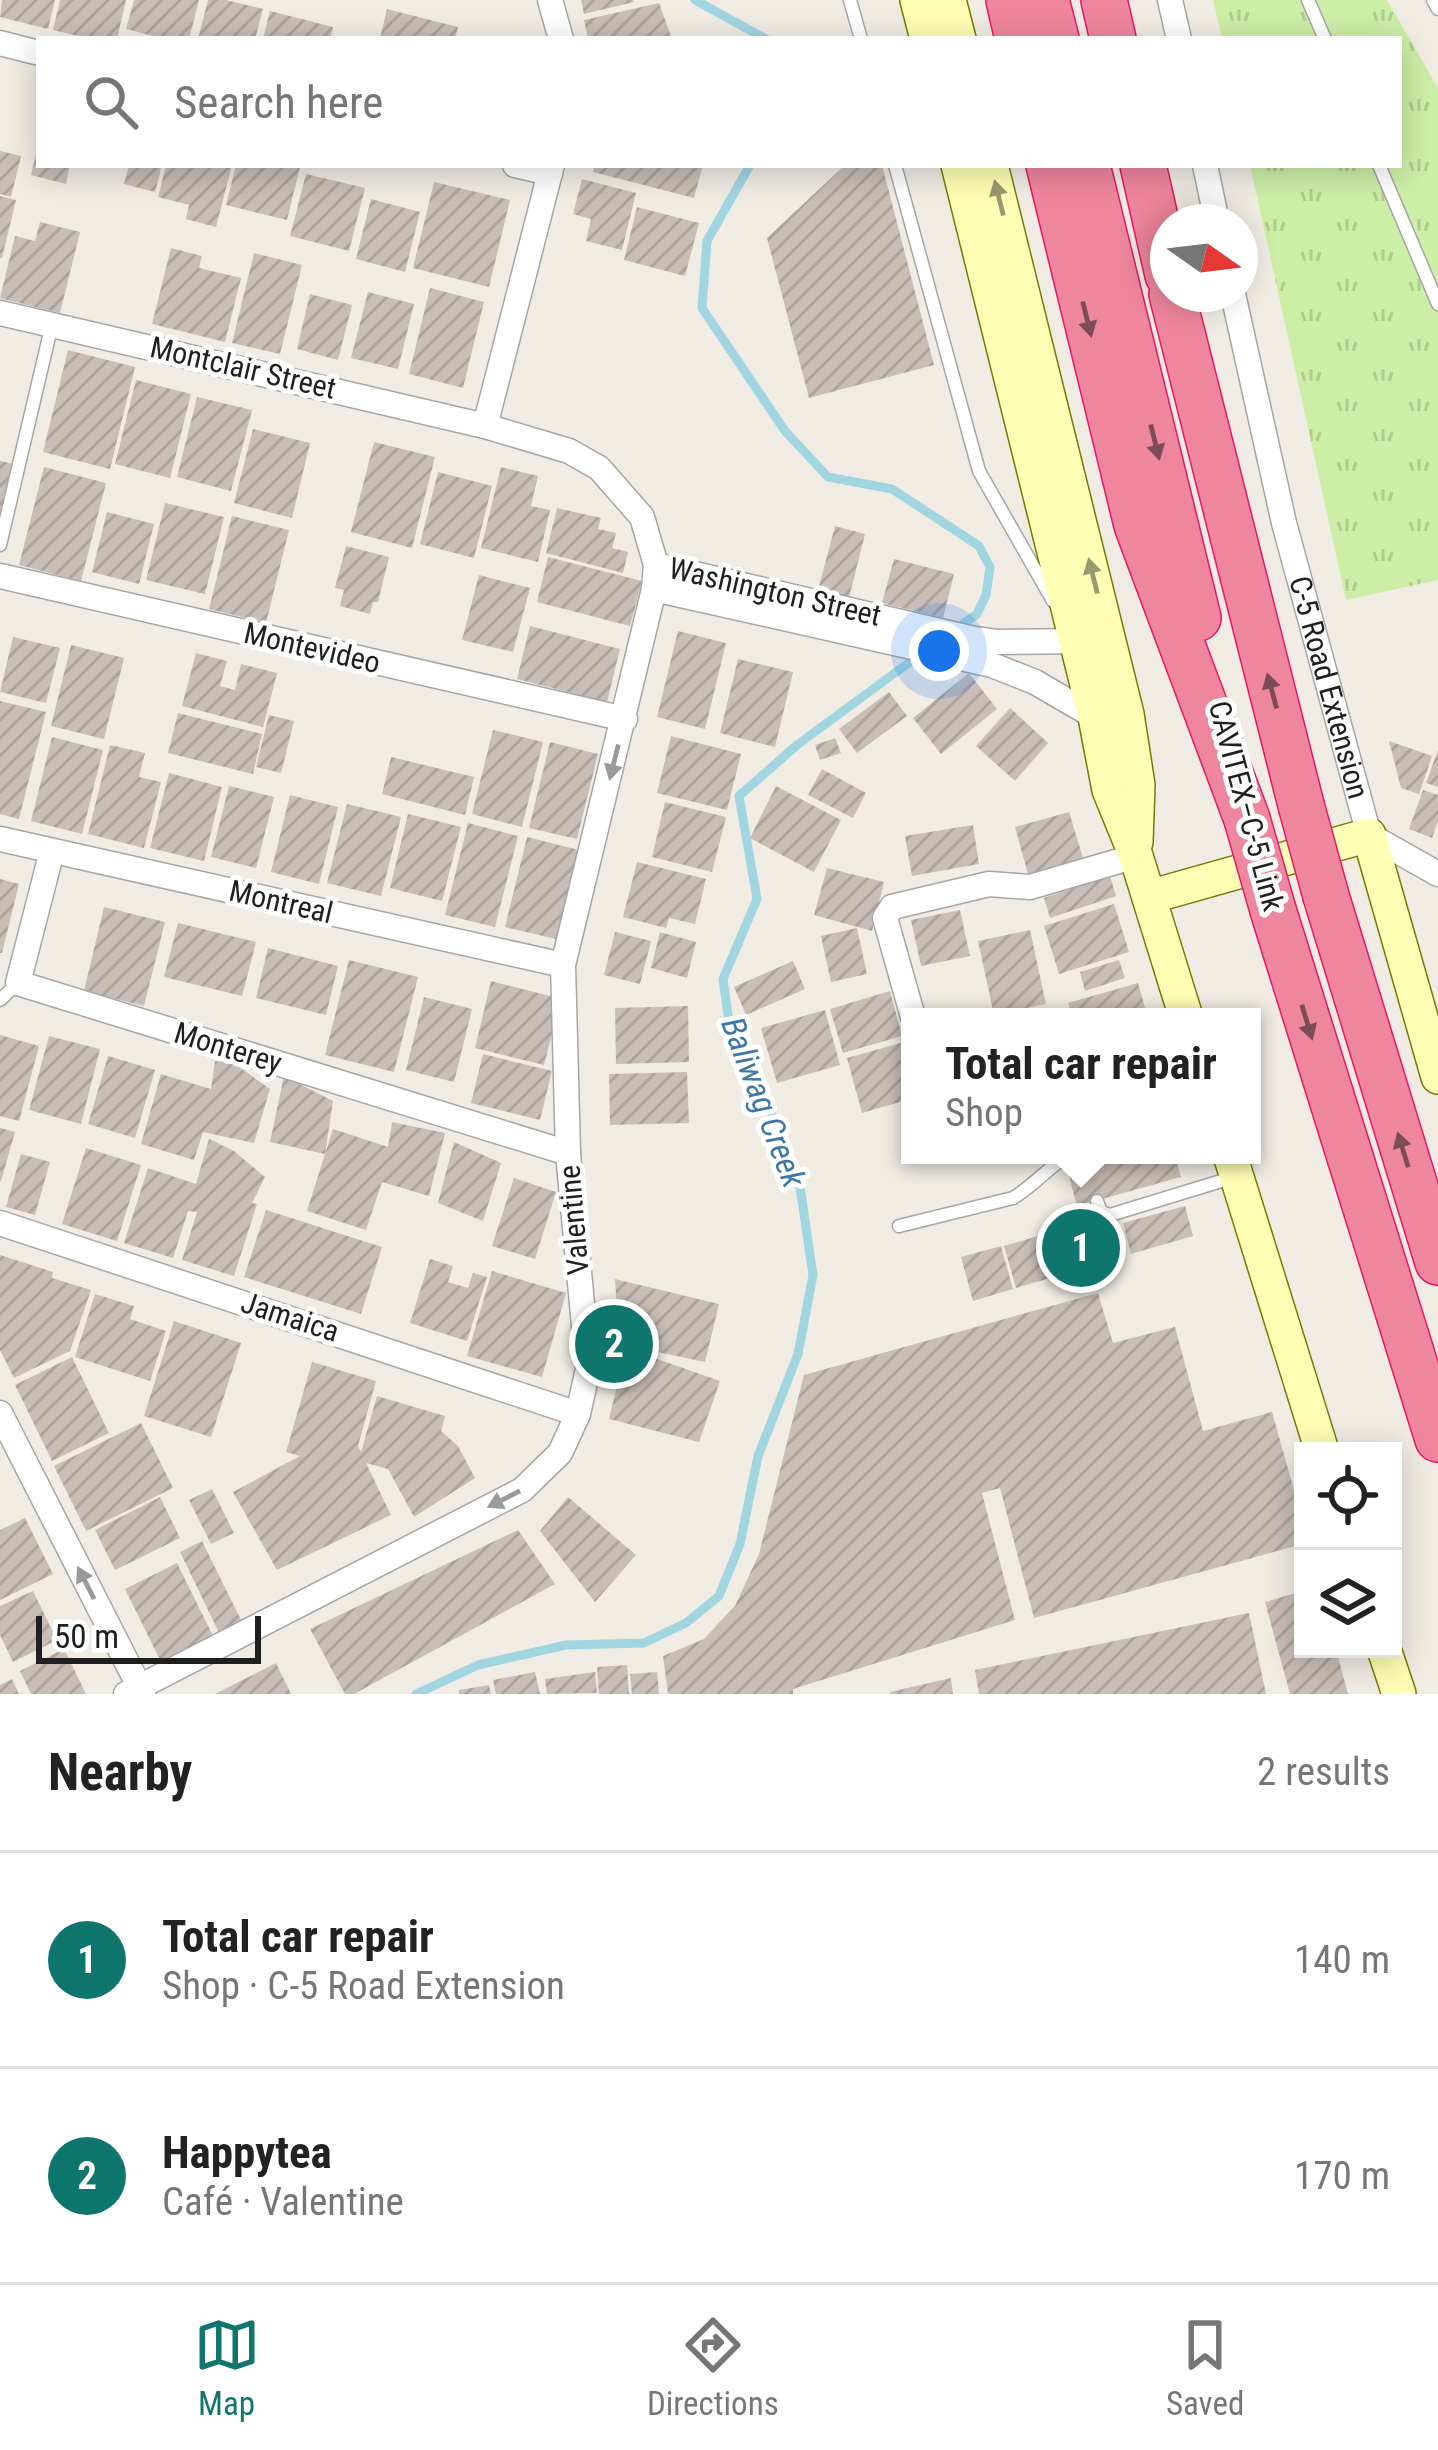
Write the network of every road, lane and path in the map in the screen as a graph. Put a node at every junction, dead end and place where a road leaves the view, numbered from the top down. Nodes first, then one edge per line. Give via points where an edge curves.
1 (550, 0) edge
2 (850, 0) edge
3 (917, 0) edge
4 (949, 0) edge
5 (1009, 0) edge
6 (1046, 0) edge
7 (1104, 0) edge
8 (1132, 0) edge
9 (1171, 0) edge
10 (1308, 0) edge
11 (1433, 0) edge
12 (1438, 9) edge
13 (560, 36) edge
14 (860, 36) edge
15 (926, 36) edge
16 (958, 36) edge
17 (1017, 36) edge
18 (1055, 36) edge
19 (1112, 36) edge
20 (1140, 36) edge
21 (1178, 36) edge
22 (1323, 36) edge
23 (0, 44) edge
24 (36, 51) edge
25 (897, 168) edge
26 (959, 168) edge
27 (992, 168) edge
28 (1050, 168) edge
29 (1088, 168) edge
30 (1144, 168) edge
31 (1169, 168) edge
32 (1206, 168) edge
33 (1380, 168) edge
34 (551, 169) edge
35 (1152, 204) edge
36 (1174, 204) edge
37 (1213, 204) edge
38 (1438, 304) edge
39 (1176, 312) edge
40 (1189, 312) edge
41 (1237, 312) edge
42 (0, 313) edge
43 (52, 323) junction
44 (485, 426) junction
45 (1207, 441) junction
46 (0, 545) edge
47 (0, 576) edge
48 (655, 578) junction
49 (1093, 641) junction
50 (972, 649) junction
51 (1111, 716) junction
52 (625, 719) junction
53 (1247, 819) junction
54 (1369, 835) junction
55 (0, 838) edge
56 (52, 851) junction
57 (1136, 856) junction
58 (1438, 874) edge
59 (1149, 897) junction
60 (563, 965) junction
61 (9, 992) edge
62 (910, 1008) edge
63 (1183, 1008) edge
64 (1438, 1077) edge
65 (568, 1153) junction
66 (1054, 1164) edge
67 (1233, 1166) edge
68 (1096, 1201) dead end
69 (0, 1223) edge
70 (899, 1226) dead end
71 (1438, 1262) edge
72 (0, 1413) edge
73 (578, 1414) junction
74 (1438, 1438) edge
75 (1319, 1442) edge
76 (1387, 1658) edge
77 (136, 1692) edge
78 (1399, 1694) edge

1 - 13 street
2 - 14 lane
3 - 15 main road
4 - 16 main road
5 - 17 highway
6 - 18 highway
7 - 19 highway
8 - 20 highway
9 - 21 street
10 - 22 lane
11 - 12 lane
23 - 24 street
25 - 49 lane via 979,472
26 - 49 main road
49 -> 27 main road
28 -> 53 highway via 1137,525
29 -> 53 highway, CAVITEX–C-5 Link
30 - 35 highway
31 - 36 highway
32 - 37 street
33 - 38 lane
34 - 44 street
39 - 45 highway, CAVITEX–C-5 Link
40 - 45 highway
41 - 54 street, C-5 Road Extension via 1284,524
42 - 43 street, Montclair Street
43 - 44 street, Montclair Street
43 - 46 lane
44 - 48 street, Washington Street via 599,468 642,517
71 -> 45 highway, CAVITEX–C-5 Link, bridge via 1326,896
47 - 52 street, Montevideo
48 - 50 street, Washington Street
48 - 52 street, Valentine
49 - 50 street, Washington Street
49 - 51 main road
50 - 51 street, Washington Street
51 - 57 main road via 1109,790
52 -> 60 street, Valentine
53 -> 74 highway, CAVITEX–C-5 Link, bridge
54 - 58 street
54 - 59 main road
54 - 64 main road, C-5 Road Extension
55 - 56 street, Montreal
56 - 60 street, Montreal
56 - 61 street, Monterey
57 - 59 main road
57 - 62 street via 1030,887 989,884 892,907 885,919
59 - 63 main road
60 - 65 street, Valentine
61 - 65 street, Monterey
65 - 73 street, Valentine via 588,1369
66 - 70 lane via 1013,1198
67 - 68 lane via 1110,1215
67 - 75 main road
69 - 73 street, Jamaica
77 -> 72 street
73 -> 77 street, Valentine via 560,1453 522,1490
76 - 78 main road

